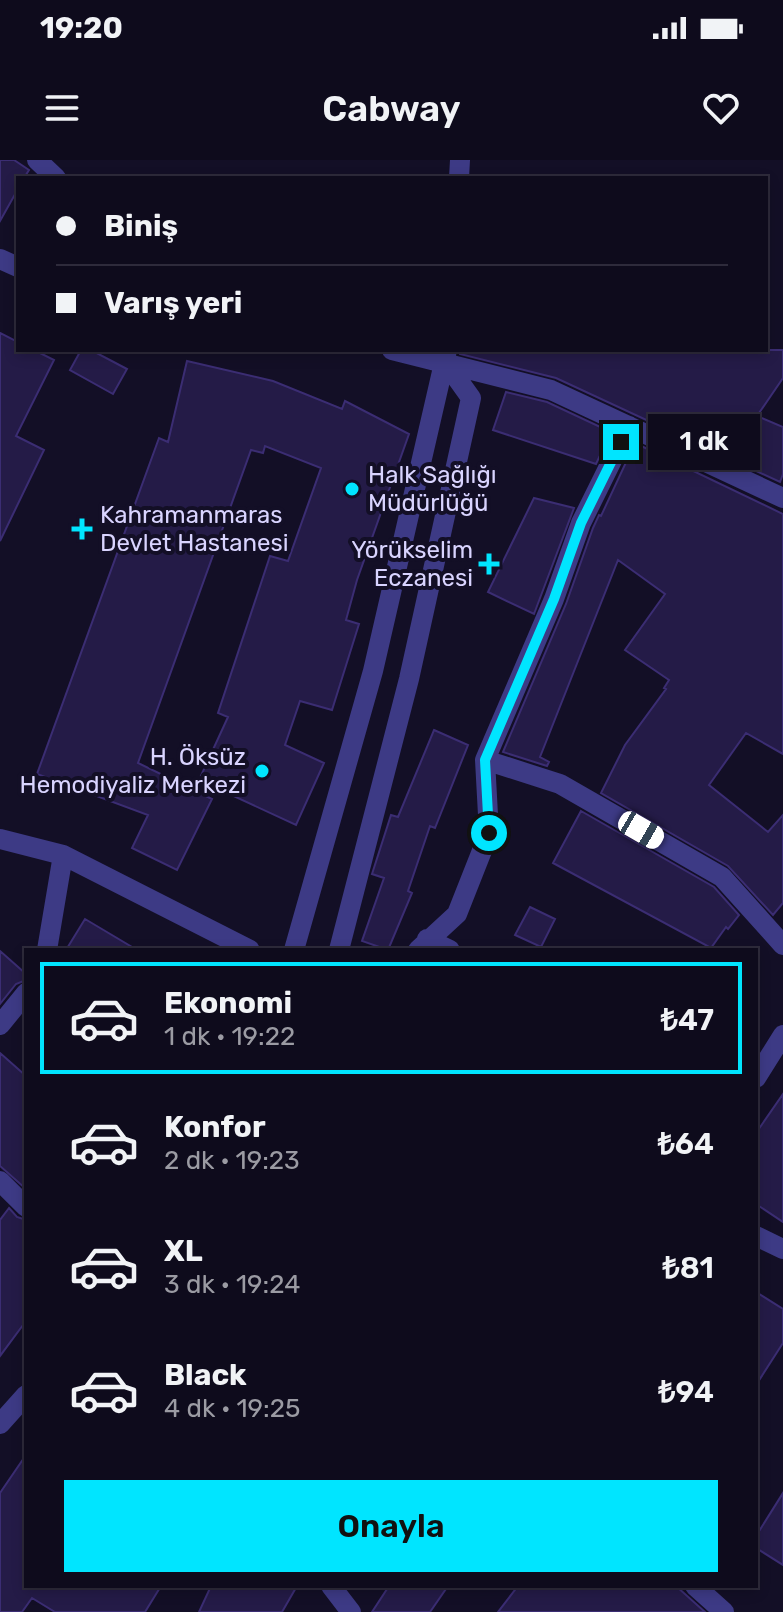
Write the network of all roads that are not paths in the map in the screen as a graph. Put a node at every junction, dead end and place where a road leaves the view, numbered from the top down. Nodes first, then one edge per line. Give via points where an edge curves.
1 (37, 160) edge
2 (54, 176) edge
3 (410, 352) edge
4 (446, 356) edge
5 (629, 426) junction
6 (783, 498) edge
7 (485, 760) junction
8 (0, 839) edge
9 (63, 855) junction
10 (422, 945) edge
11 (783, 945) edge
12 (50, 948) edge
13 (246, 948) edge
14 (295, 948) edge
15 (340, 948) edge
16 (24, 995) edge
17 (0, 1025) edge
18 (783, 1035) edge
19 (758, 1075) edge
20 (3, 1192) edge
21 (24, 1206) edge
22 (758, 1238) edge
23 (783, 1249) edge
24 (22, 1405) edge
25 (0, 1424) edge
26 (333, 1588) edge
27 (697, 1588) edge
28 (351, 1612) edge
29 (724, 1612) edge

1 - 2 street
3 - 4 street
4 - 5 street via 551,390
4 - 14 street via 373,671
4 - 15 street via 471,398 409,679
5 - 6 street
5 - 7 street via 581,523
7 - 10 street via 489,833 457,914
7 - 11 street via 560,784 722,877
8 - 9 street
9 - 12 street
9 - 13 street
16 - 17 street
18 - 19 street
20 - 21 street
22 - 23 street
24 - 25 street
26 - 28 street
27 - 29 street

